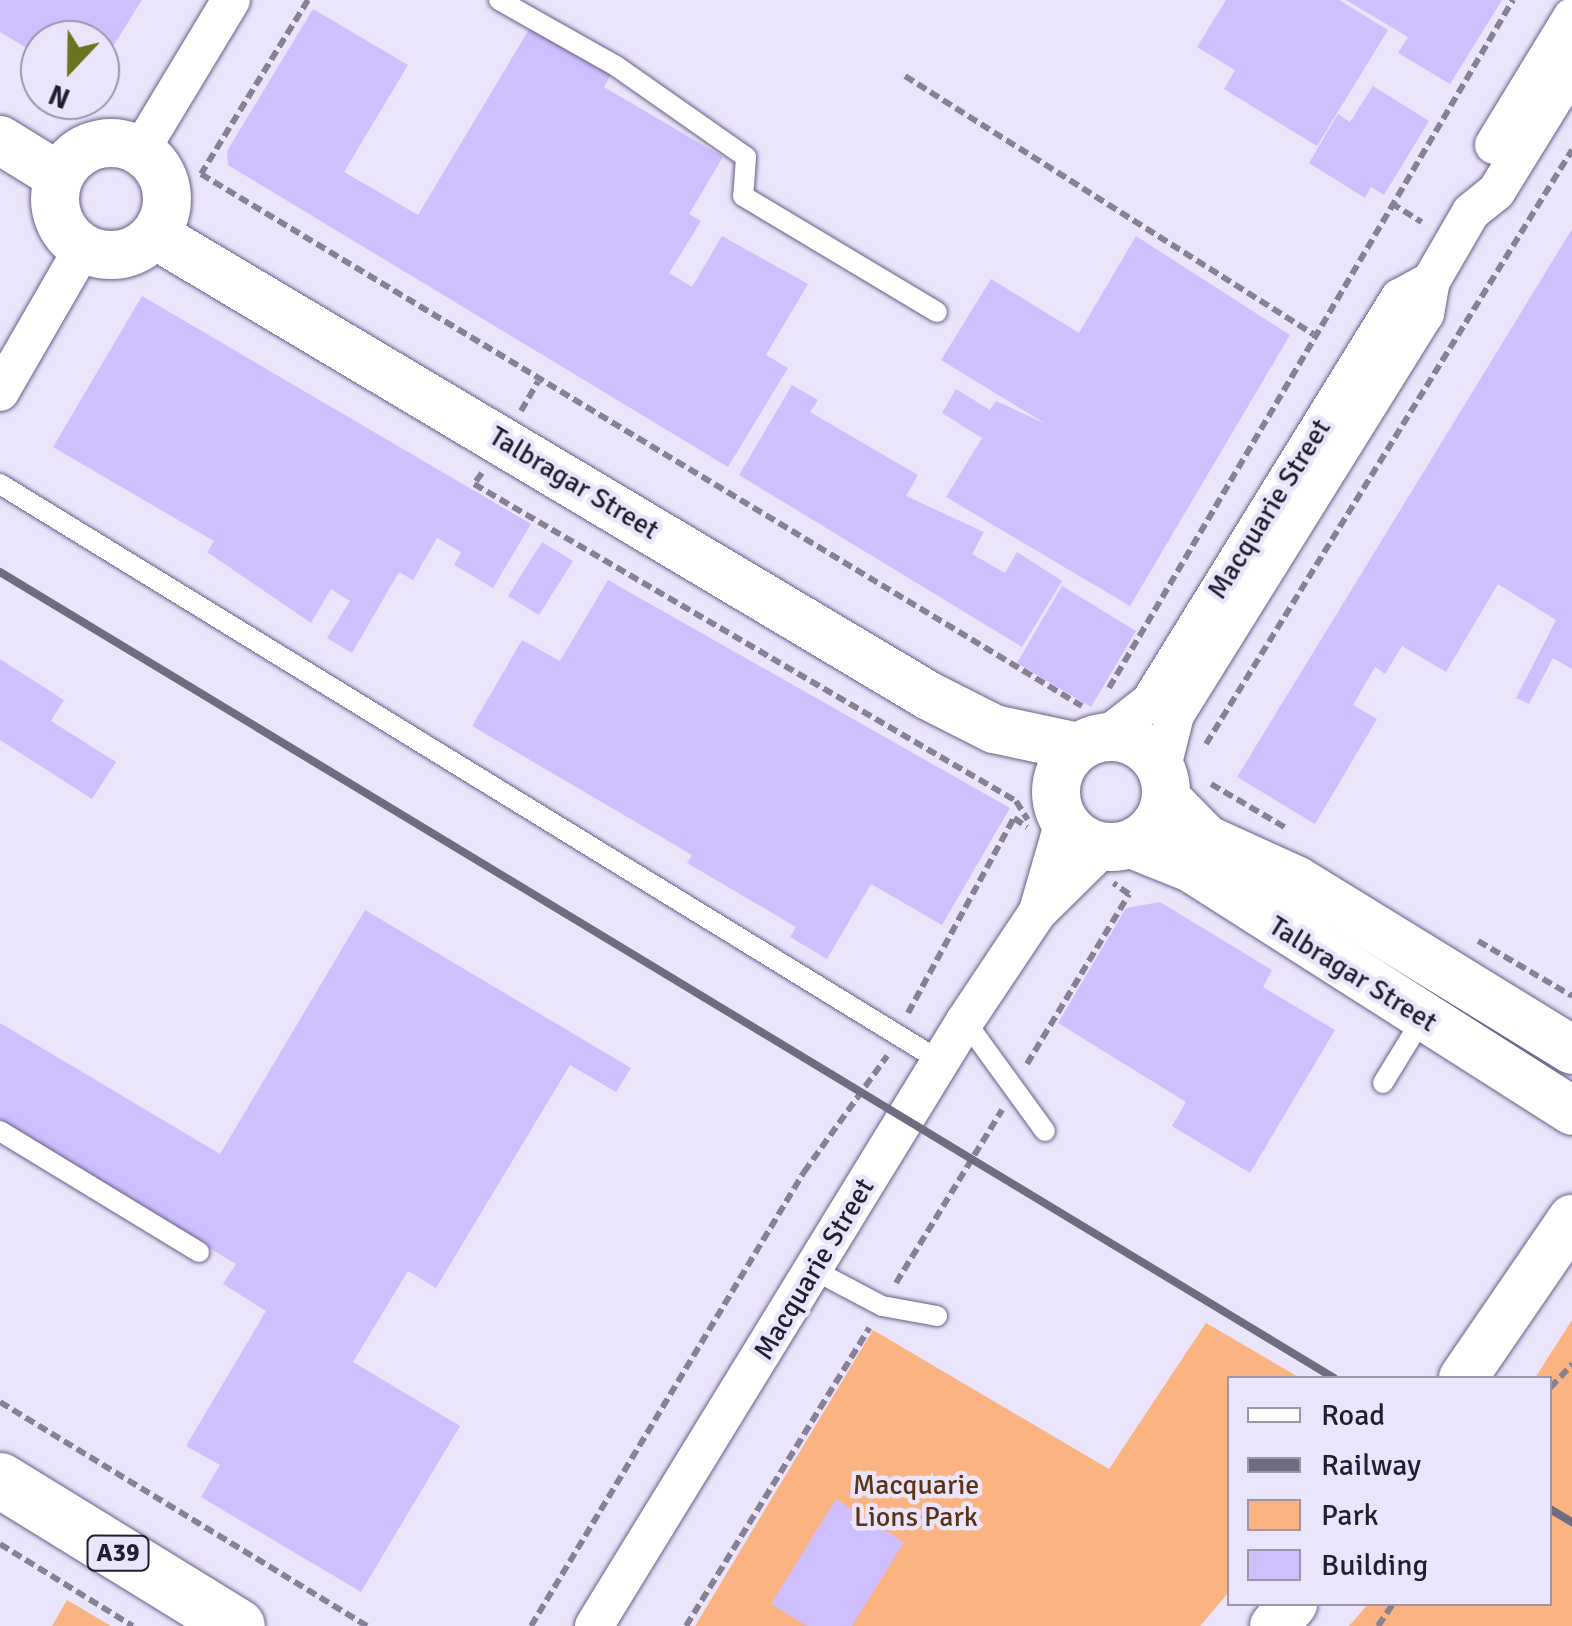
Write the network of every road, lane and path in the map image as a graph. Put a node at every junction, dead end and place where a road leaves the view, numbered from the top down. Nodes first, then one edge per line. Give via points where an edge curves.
1 (231, 0) edge
2 (308, 0) edge
3 (499, 0) edge
4 (1514, 0) edge
5 (1572, 17) edge
6 (1572, 69) edge
7 (905, 76) dead end
8 (0, 140) edge
9 (1572, 150) edge
10 (140, 152) junction
11 (60, 177) junction
12 (1391, 203) junction
13 (1471, 212) junction
14 (1422, 222) dead end
15 (155, 235) junction
16 (84, 248) junction
17 (1483, 260) dead end
18 (1498, 270) junction
19 (1431, 281) junction
20 (936, 312) dead end
21 (1313, 334) junction
22 (538, 382) junction
23 (0, 392) edge
24 (518, 415) dead end
25 (0, 484) edge
26 (1095, 724) junction
27 (994, 729) junction
28 (1176, 774) junction
29 (1051, 814) junction
30 (1117, 846) junction
31 (1037, 913) junction
32 (1450, 975) junction
33 (1423, 1018) junction
34 (965, 1021) junction
35 (898, 1034) junction
36 (1572, 1050) edge
37 (940, 1060) junction
38 (1382, 1082) dead end
39 (1572, 1111) edge
40 (0, 1131) edge
41 (1045, 1132) dead end
42 (1572, 1219) edge
43 (200, 1252) dead end
44 (814, 1270) junction
45 (937, 1316) dead end
46 (1572, 1364) edge
47 (1465, 1376) edge
48 (1552, 1386) edge
49 (0, 1402) edge
50 (0, 1480) edge
51 (0, 1544) edge
52 (1292, 1606) edge
53 (133, 1626) edge
54 (237, 1626) edge
55 (367, 1626) edge
56 (531, 1626) edge
57 (594, 1626) edge
58 (1274, 1626) edge

1 - 10 street
2 - 22 path via 201,174
3 - 20 lane via 616,66 746,157 742,196
4 - 12 path
5 - 13 street, Macquarie Street via 1476,176
6 - 13 street, Macquarie Street via 1496,192
7 - 21 path
8 - 11 street
9 - 18 path
10 - 11 street via 94,146
10 - 15 street via 168,199
11 - 16 street via 58,217
12 - 14 path
12 - 21 path
13 - 19 street, Macquarie Street
15 - 16 street via 129,253
15 - 27 street, Talbragar Street
16 - 23 street
17 - 18 path
18 - 28 path
19 - 26 street, Macquarie Street via 1400,298 1150,702
19 - 28 street, Macquarie Street via 1425,314 1175,715
21 - 26 path
22 - 24 path
22 - 26 path
25 - 35 lane
26 - 27 street, Talbragar Street
26 - 28 street, Talbragar Street via 1138,743
26 - 29 street
27 - 29 street, Talbragar Street
28 - 30 street via 1155,827
28 - 32 street, Talbragar Street via 1206,839 1296,880
29 - 30 street, Talbragar Street
29 - 31 street, Macquarie Street
29 - 35 path via 1014,818
30 - 31 street, Macquarie Street
30 - 33 street, Talbragar Street via 1191,868
31 - 34 street, Macquarie Street
32 - 33 lane
32 - 36 street, Talbragar Street
33 - 38 lane
33 - 39 street, Talbragar Street
34 - 37 street, Macquarie Street
34 - 41 lane
35 - 37 lane
35 - 56 path
37 - 44 street, Macquarie Street
40 - 43 lane
42 - 47 street
44 - 45 lane via 882,1306
44 - 57 street, Macquarie Street
46 - 48 path
49 - 55 path
50 - 54 highway, A39
51 - 53 path
52 - 58 street

